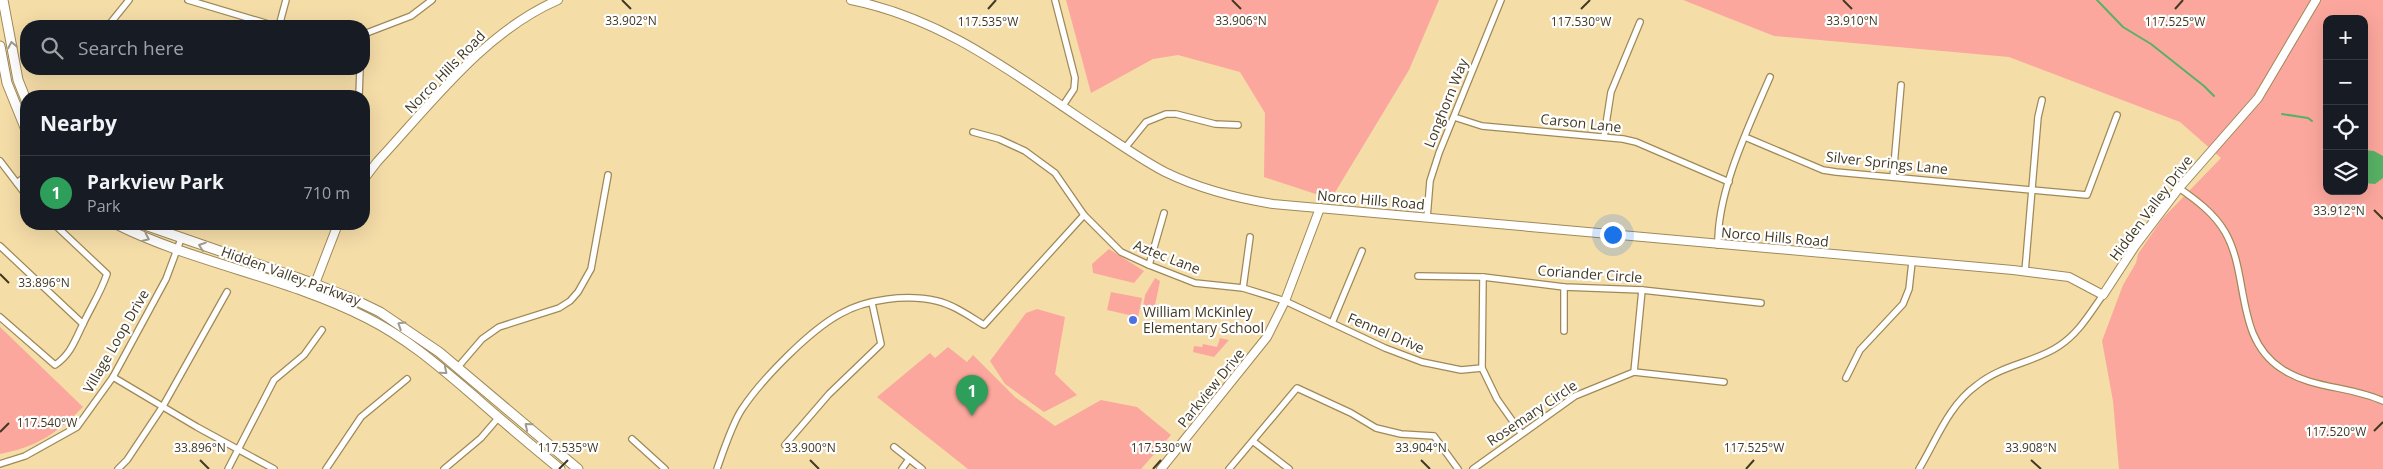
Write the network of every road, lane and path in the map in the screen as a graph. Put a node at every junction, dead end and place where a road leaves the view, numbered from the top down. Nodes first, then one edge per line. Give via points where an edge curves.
1 (3, 0) edge
2 (129, 0) edge
3 (188, 0) edge
4 (286, 0) edge
5 (432, 0) edge
6 (558, 0) edge
7 (851, 0) edge
8 (1055, 0) edge
9 (1502, 0) edge
10 (2316, 0) edge
11 (113, 20) edge
12 (255, 20) edge
13 (281, 20) edge
14 (1640, 22) dead end
15 (370, 32) edge
16 (0, 46) edge
17 (360, 75) edge
18 (1770, 77) dead end
19 (1901, 85) dead end
20 (22, 90) edge
21 (359, 90) edge
22 (2042, 100) dead end
23 (1062, 107) junction
24 (20, 115) edge
25 (2117, 115) dead end
26 (1454, 117) junction
27 (1238, 125) dead end
28 (973, 132) dead end
29 (1604, 137) junction
30 (1745, 137) junction
31 (1125, 148) junction
32 (0, 161) edge
33 (370, 171) edge
34 (608, 176) dead end
35 (1893, 177) junction
36 (20, 181) edge
37 (1729, 182) junction
38 (17, 184) junction
39 (20, 188) edge
40 (2179, 188) junction
41 (2032, 190) junction
42 (1320, 208) junction
43 (1164, 213) dead end
44 (1084, 215) junction
45 (1428, 218) junction
46 (60, 230) edge
47 (128, 230) edge
48 (158, 230) edge
49 (336, 230) edge
50 (1250, 237) dead end
51 (181, 239) junction
52 (1718, 245) junction
53 (0, 246) edge
54 (177, 251) junction
55 (1362, 251) dead end
56 (1912, 262) junction
57 (1149, 265) junction
58 (2025, 272) junction
59 (1418, 276) dead end
60 (1483, 277) junction
61 (315, 284) junction
62 (1564, 287) junction
63 (1243, 288) junction
64 (1642, 290) junction
65 (227, 292) dead end
66 (311, 294) junction
67 (2103, 294) junction
68 (1285, 301) junction
69 (872, 303) junction
70 (1761, 303) dead end
71 (0, 316) edge
72 (1332, 323) junction
73 (83, 324) junction
74 (322, 330) dead end
75 (1564, 331) dead end
76 (458, 367) junction
77 (1482, 368) junction
78 (1634, 372) junction
79 (113, 377) junction
80 (1846, 378) dead end
81 (408, 379) dead end
82 (1724, 382) dead end
83 (2383, 401) edge
84 (163, 406) junction
85 (499, 417) junction
86 (1521, 433) junction
87 (632, 439) dead end
88 (1254, 442) junction
89 (786, 446) dead end
90 (894, 447) dead end
91 (238, 450) junction
92 (909, 459) junction
93 (0, 464) edge
94 (118, 469) edge
95 (228, 469) edge
96 (274, 469) edge
97 (326, 469) edge
98 (444, 469) edge
99 (560, 469) edge
100 (578, 469) edge
101 (665, 469) edge
102 (717, 469) edge
103 (902, 469) edge
104 (922, 469) edge
105 (1161, 469) edge
106 (1229, 469) edge
107 (1289, 469) edge
108 (1458, 469) edge
109 (1473, 469) edge
110 (1919, 469) edge

20 -> 1 main road
2 - 11 street
3 - 12 street
4 - 13 street
5 - 15 street via 411,16
6 - 33 street, Norco Hills Road via 525,16 478,54
7 - 23 street, Norco Hills Road via 910,16 960,39
8 - 23 street via 1075,78 1074,89
9 - 26 street, Longhorn Way
10 - 40 street, Hidden Valley Drive via 2258,98
14 - 29 street via 1611,92
16 - 24 main road via 7,83
17 - 21 street
18 - 30 street
19 - 35 street
22 - 41 street
23 - 31 street, Norco Hills Road
25 - 41 street, Silver Springs Lane via 2087,195
26 - 29 street, Carson Lane via 1482,126
26 - 45 street, Longhorn Way via 1430,181
27 - 31 street via 1166,114 1146,122
28 - 44 street, Aztec Lane via 999,139 1025,152 1055,173
29 - 37 street, Carson Lane via 1636,142
30 - 35 street, Silver Springs Lane via 1822,170
30 - 37 street
31 - 42 street, Norco Hills Road via 1165,172 1229,196
32 - 38 street
34 - 76 street via 591,268 578,292 559,308 499,327 482,339
35 - 41 street, Silver Springs Lane
36 - 38 street
37 - 52 street via 1720,213
38 - 39 street
40 - 67 street, Hidden Valley Drive
40 - 83 street via 2214,216 2225,232 2233,249 2248,322 2269,356 2295,376
41 - 58 street
42 - 45 street, Norco Hills Road
42 - 68 street, Parkview Drive
43 - 57 street
44 - 57 street, Aztec Lane via 1121,252
44 - 69 street via 984,325 937,301 902,298
45 - 52 street, Norco Hills Road
46 - 73 street via 107,274 99,298
47 -> 54 main road, Hidden Valley Parkway
48 - 51 main road, Hidden Valley Parkway
49 - 61 street
50 - 63 street
51 - 54 street, Village Loop Drive
61 -> 51 main road, Hidden Valley Parkway
52 - 56 street, Norco Hills Road
53 - 73 street
54 - 66 main road, Hidden Valley Parkway
54 - 79 street, Village Loop Drive via 166,279
55 - 72 street
56 - 58 street, Norco Hills Road
56 - 80 street via 1910,289 1903,304 1860,350
57 - 63 street, Aztec Lane via 1195,283
58 - 67 street via 2069,277
59 - 60 street, Coriander Circle
60 - 62 street, Coriander Circle
60 - 77 street
61 - 66 street
76 -> 61 main road, Hidden Valley Parkway via 399,323
62 - 64 street, Coriander Circle
62 - 75 street
63 - 68 street, Aztec Lane
64 - 70 street, Coriander Circle
64 - 78 street
65 - 84 street
66 -> 85 main road, Hidden Valley Parkway via 391,331
67 - 110 street via 2077,331 2059,347 1990,375 1965,395 1954,406
68 - 72 street, Fennel Drive
68 - 105 street, Parkview Drive via 1267,337
69 - 89 street via 882,344 829,394
69 - 102 street via 839,314 779,366 741,410
71 - 73 street via 55,365 65,358 78,340
72 - 77 street, Fennel Drive via 1422,362 1460,370
74 - 91 street via 304,355 274,380
100 -> 76 main road, Hidden Valley Parkway
77 - 86 street via 1497,399
78 - 82 street, Rosemary Circle
78 - 86 street, Rosemary Circle via 1575,396
79 - 84 street
79 - 93 street, Village Loop Drive via 77,428 25,456
81 - 97 street via 361,417
84 - 91 street
84 - 94 street via 128,460
85 - 98 street via 481,438
85 - 99 main road, Hidden Valley Parkway
86 - 109 street, Rosemary Circle
87 - 101 street
88 - 106 street
88 - 107 street
88 - 108 street via 1297,388 1376,428 1401,434 1434,436
90 - 92 street
91 - 95 street
91 - 96 street
92 - 103 street
92 - 104 street

